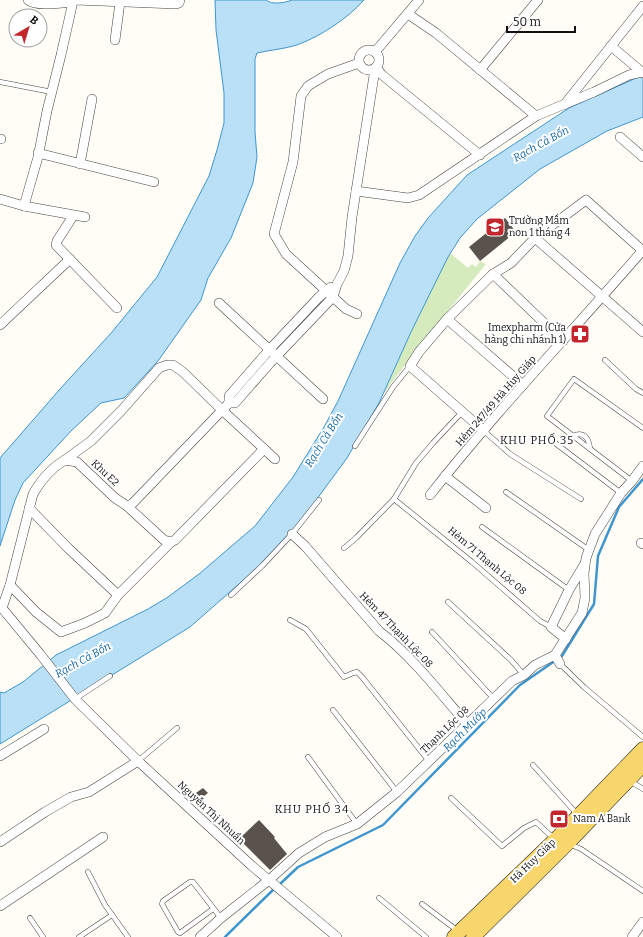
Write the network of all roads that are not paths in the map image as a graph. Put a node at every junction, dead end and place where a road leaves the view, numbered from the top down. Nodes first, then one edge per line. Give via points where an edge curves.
1 (28, 0) edge
2 (180, 0) edge
3 (419, 0) edge
4 (538, 0) edge
5 (72, 2) junction
6 (120, 2) junction
7 (643, 6) edge
8 (408, 14) junction
9 (115, 40) dead end
10 (610, 46) junction
11 (375, 52) junction
12 (359, 63) junction
13 (376, 68) junction
14 (480, 70) junction
15 (643, 72) edge
16 (0, 82) edge
17 (52, 92) junction
18 (92, 99) dead end
19 (562, 106) junction
20 (536, 116) junction
21 (620, 137) dead end
22 (38, 153) junction
23 (480, 155) junction
24 (643, 157) edge
25 (80, 164) junction
26 (154, 182) dead end
27 (356, 191) junction
28 (0, 199) edge
29 (24, 206) junction
30 (73, 216) junction
31 (85, 217) dead end
32 (536, 238) junction
33 (643, 251) edge
34 (70, 259) junction
35 (493, 274) junction
36 (337, 284) junction
37 (325, 290) junction
38 (332, 297) junction
39 (603, 297) junction
40 (219, 303) dead end
41 (117, 308) dead end
42 (357, 314) dead end
43 (447, 319) junction
44 (0, 325) edge
45 (643, 332) edge
46 (563, 341) junction
47 (270, 349) junction
48 (277, 356) junction
49 (605, 360) dead end
50 (410, 366) junction
51 (523, 385) junction
52 (643, 393) edge
53 (323, 398) dead end
54 (229, 403) junction
55 (222, 410) junction
56 (462, 412) junction
57 (643, 428) edge
58 (484, 431) junction
59 (555, 443) dead end
60 (355, 446) dead end
61 (264, 450) junction
62 (275, 459) dead end
63 (65, 460) junction
64 (643, 466) edge
65 (445, 476) junction
66 (632, 481) junction
67 (506, 492) dead end
68 (621, 493) junction
69 (430, 495) dead end
70 (394, 499) junction
71 (581, 499) dead end
72 (319, 500) dead end
73 (127, 506) junction
74 (30, 508) junction
75 (486, 508) dead end
76 (482, 527) dead end
77 (292, 534) junction
78 (171, 542) junction
79 (344, 548) dead end
80 (589, 550) junction
81 (585, 564) junction
82 (10, 585) junction
83 (569, 590) junction
84 (118, 595) junction
85 (231, 595) dead end
86 (448, 602) dead end
87 (1, 610) edge
88 (290, 620) dead end
89 (551, 627) junction
90 (432, 632) dead end
91 (566, 639) junction
92 (557, 659) junction
93 (524, 674) junction
94 (110, 676) dead end
95 (75, 699) junction
96 (494, 699) junction
97 (333, 710) dead end
98 (468, 724) junction
99 (177, 728) dead end
100 (44, 729) dead end
101 (643, 737) edge
102 (643, 749) edge
103 (0, 756) edge
104 (308, 757) dead end
105 (138, 761) junction
106 (429, 761) junction
107 (533, 764) dead end
108 (643, 765) edge
109 (629, 780) junction
110 (643, 789) edge
111 (397, 792) junction
112 (451, 798) dead end
113 (579, 815) junction
114 (357, 824) junction
115 (103, 837) dead end
116 (563, 841) junction
117 (0, 842) edge
118 (88, 872) dead end
119 (269, 880) junction
120 (643, 891) edge
121 (378, 898) dead end
122 (422, 904) dead end
123 (0, 906) edge
124 (213, 909) junction
125 (112, 915) junction
126 (30, 918) dead end
127 (221, 918) junction
128 (643, 922) edge
129 (457, 935) edge
130 (43, 937) edge
131 (79, 937) edge
132 (128, 937) edge
133 (200, 937) edge
134 (337, 937) edge
135 (426, 937) edge
136 (473, 937) edge
137 (632, 937) edge

1 - 5 street via 37,4
2 - 6 street via 176,4
3 - 8 street
4 - 14 street
5 - 6 street
5 - 17 street
6 - 9 street
7 - 10 street
8 - 11 street
8 - 14 street via 436,33
10 - 15 street
10 - 19 street
11 - 12 street via 364,52
11 - 13 street via 379,58
12 - 13 street via 369,70
12 - 37 street via 328,74 308,86 301,96 293,162 274,234 286,254
13 - 23 street
13 - 27 street
14 - 20 street
15 - 19 street via 629,75
16 - 17 lane
17 - 22 street
18 - 25 street
19 - 20 street
20 - 23 street
21 - 24 street
22 - 25 street
22 - 29 street
23 - 27 street via 418,195 408,198
25 - 26 street
27 - 36 street via 348,256
28 - 29 street
29 - 30 street
30 - 31 street
30 - 34 street via 56,240 56,245
32 - 33 street via 586,200
32 - 35 street via 510,263
32 - 39 street
33 - 39 street, Hẻm 247/49 Hà Huy Giáp
34 - 41 street
34 - 44 street
35 - 43 street
35 - 46 street
36 - 37 street
36 - 38 street
37 - 38 street
37 - 47 street
38 - 42 street via 346,309
38 - 48 street
39 - 45 street
39 - 46 street, Hẻm 247/49 Hà Huy Giáp
40 - 47 street
43 - 50 street
43 - 51 street
46 - 51 street, Hẻm 247/49 Hà Huy Giáp
47 - 48 street
47 - 54 street via 229,396
48 - 53 street
48 - 54 street via 235,403
49 - 52 lane
50 - 56 street
50 - 60 lane
51 - 58 street, Hẻm 247/49 Hà Huy Giáp
54 - 55 street
55 - 61 street
55 - 63 street via 184,372 173,365 166,365 159,368 91,441
55 - 73 street via 132,504
56 - 58 street
56 - 70 lane via 416,463
57 - 66 lane via 574,379 547,416
58 - 65 street, Hẻm 247/49 Hà Huy Giáp
58 - 71 lane via 510,454
59 - 68 lane
61 - 62 street
61 - 78 street
63 - 73 street, Khu E2 via 77,462
63 - 74 street via 55,466 40,483 33,494
64 - 66 street, Thạnh Lộc 08
65 - 69 street, Hẻm 247/49 Hà Huy Giáp
65 - 75 street
66 - 68 street, Thạnh Lộc 08
67 - 80 lane
68 - 80 street, Thạnh Lộc 08 via 595,534
70 - 79 lane
70 - 89 lane, Hẻm 71 Thạnh Lộc 08 via 540,621
72 - 77 lane
73 - 78 street, Khu E2 via 164,540
74 - 82 street
74 - 84 street
76 - 83 lane
77 - 85 lane
77 - 98 street, Hẻm 47 Thạnh Lộc 08 via 379,631 393,642
78 - 84 street
80 - 81 street, Thạnh Lộc 08
81 - 83 street
81 - 91 street, Thạnh Lộc 08 via 585,598 582,612
82 - 84 street via 36,612 61,632 105,613
82 - 87 street
83 - 89 street
86 - 93 lane
87 - 95 street, Nguyễn Thị Nhuần
88 - 106 lane via 306,629 344,677 357,672 362,677
89 - 91 street, Hẻm 71 Thạnh Lộc 08
90 - 96 lane
91 - 92 street, Thạnh Lộc 08
92 - 93 street, Thạnh Lộc 08 via 535,665
92 - 101 lane via 585,688
93 - 96 street, Thạnh Lộc 08 via 512,681
94 - 95 lane
95 - 105 street, Nguyễn Thị Nhuần
96 - 98 street, Thạnh Lộc 08
97 - 111 lane
98 - 106 street, Thạnh Lộc 08
99 - 105 lane
100 - 103 street
102 - 113 main road, Hà Huy Giáp
104 - 114 lane
105 - 117 street via 89,792 71,797 45,812
105 - 119 street, Nguyễn Thị Nhuần
106 - 111 street, Thạnh Lộc 08
107 - 113 lane
108 - 109 main road, Hà Huy Giáp
109 - 110 lane
109 - 116 main road, Hà Huy Giáp
111 - 114 street, Thạnh Lộc 08
112 - 116 lane via 502,846 524,828 536,822 550,835
113 - 116 main road, Hà Huy Giáp
114 - 119 street, Thạnh Lộc 08 via 325,837 299,853
115 - 123 street
116 - 120 lane via 580,849
116 - 129 main road, Hà Huy Giáp
116 - 136 main road, Hà Huy Giáp
118 - 125 lane
119 - 127 street, Thạnh Lộc 08
119 - 134 street, Nguyễn Thị Nhuần
121 - 135 lane
122 - 129 lane
124 - 124 lane via 193,882 162,902 180,933
124 - 127 lane
125 - 131 lane
125 - 132 lane
126 - 130 lane
127 - 133 street, Thạnh Lộc 08
128 - 137 street

